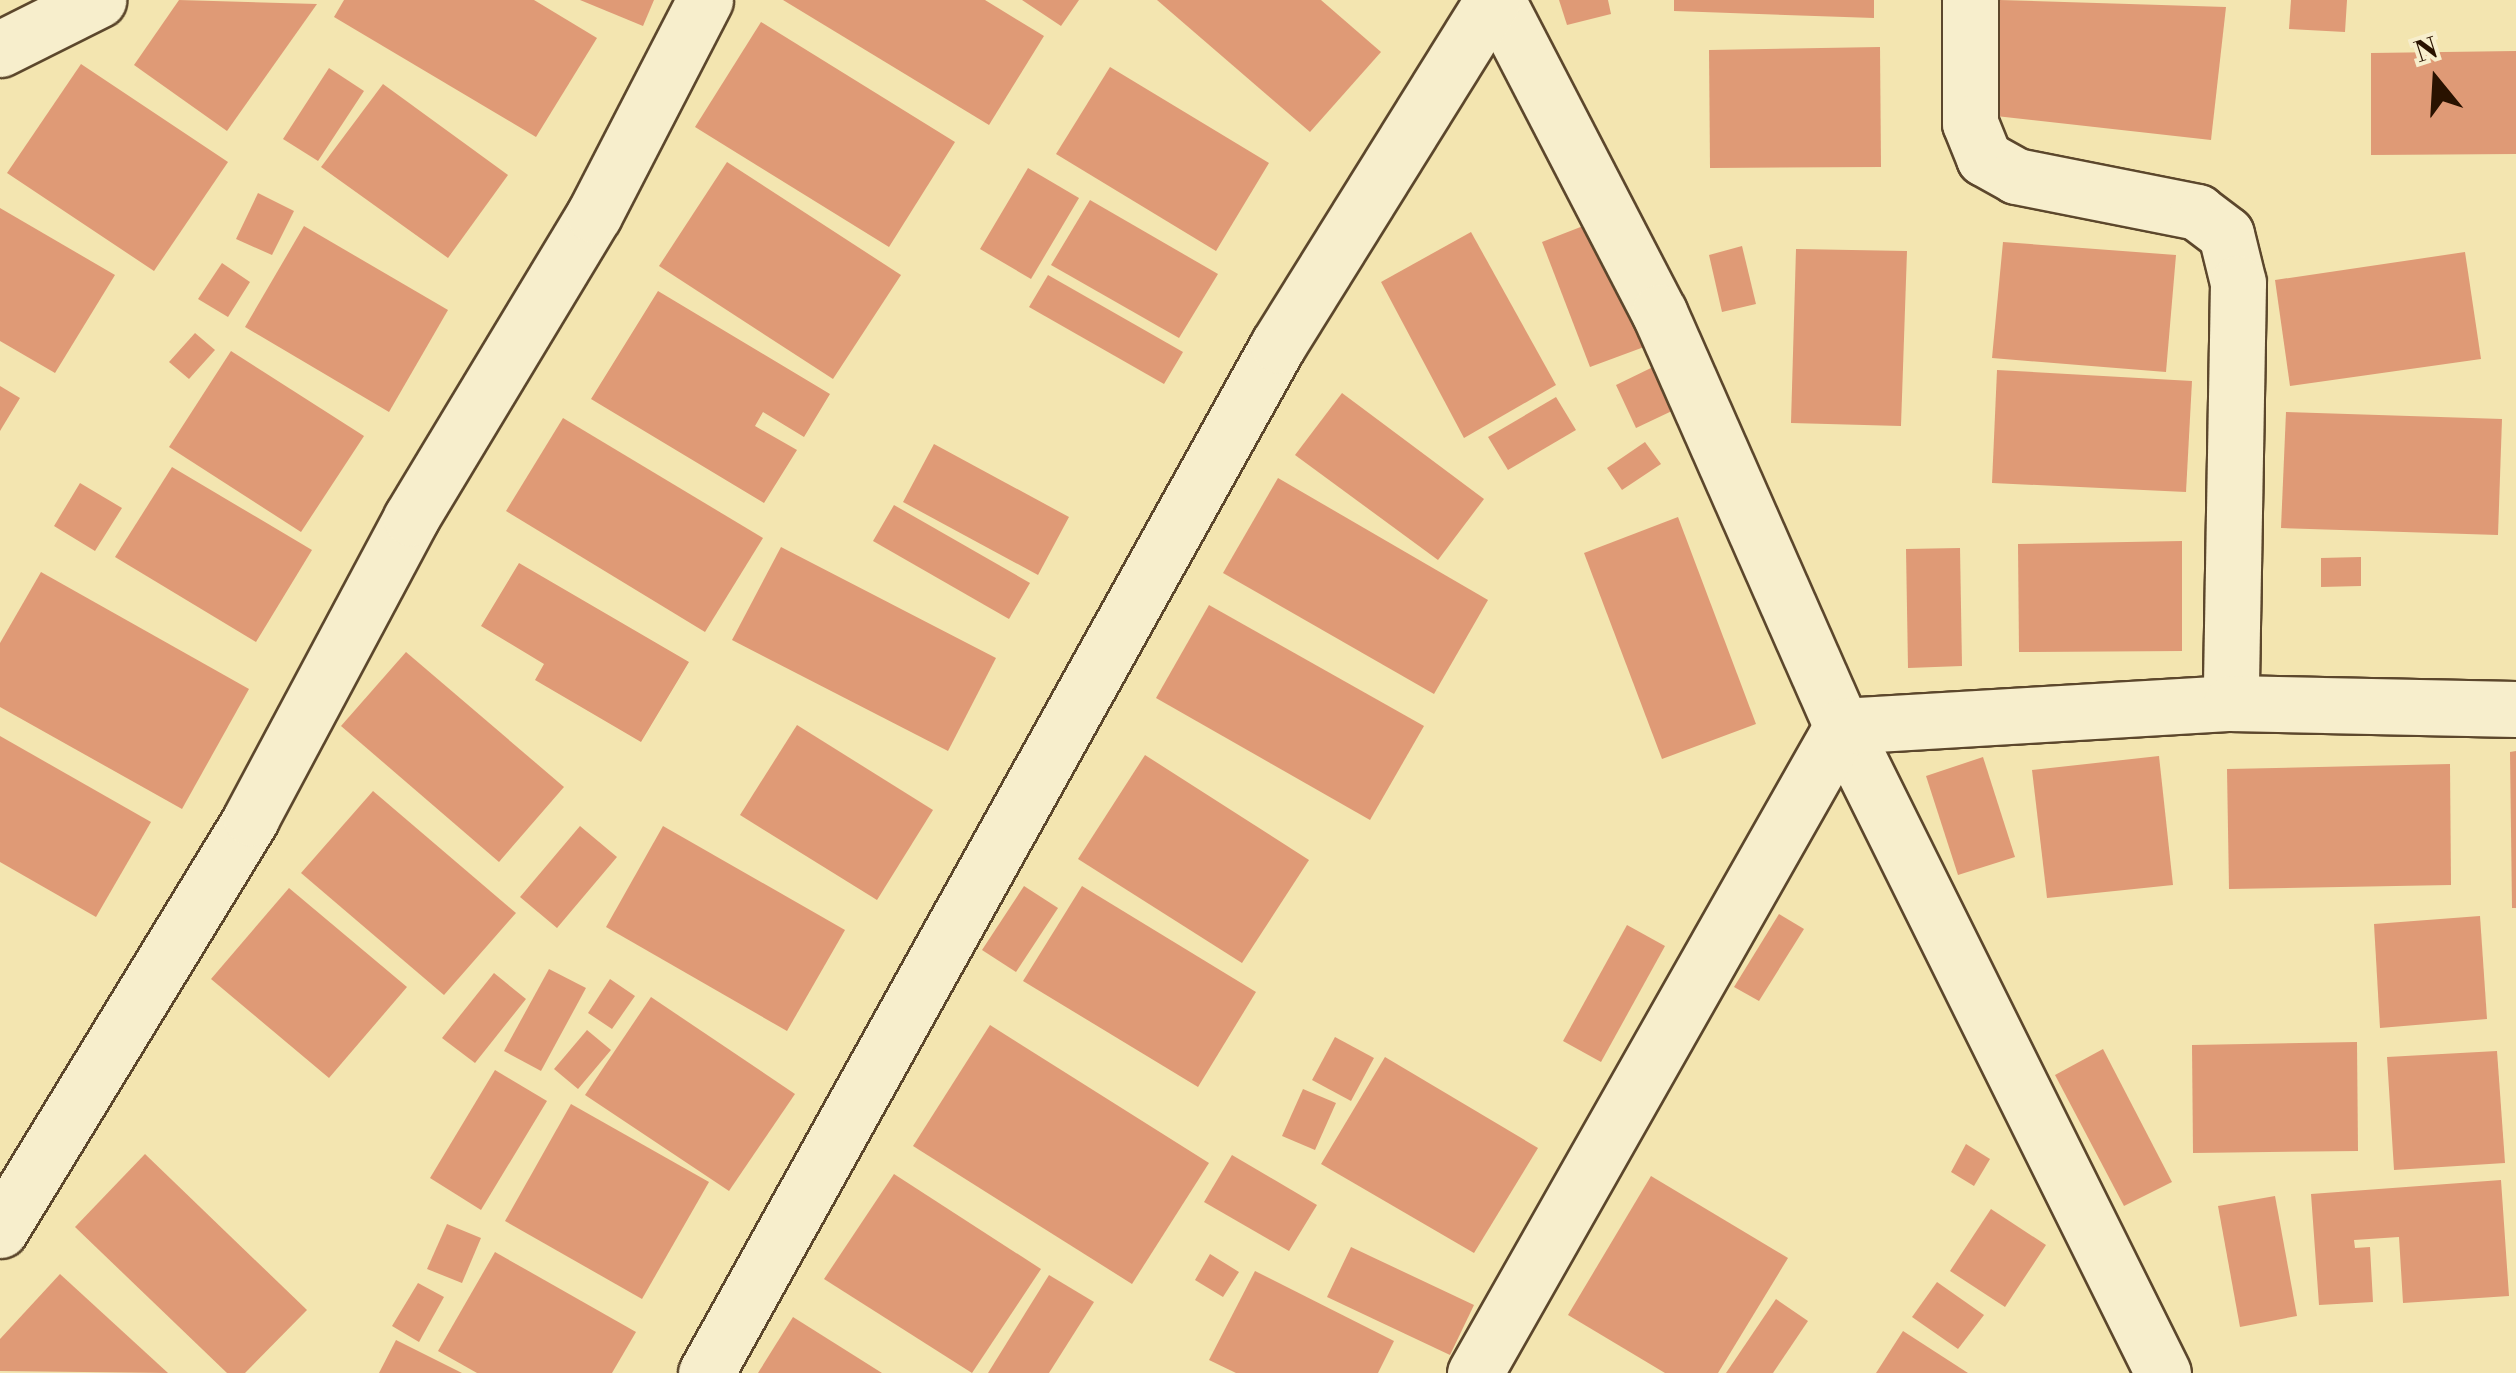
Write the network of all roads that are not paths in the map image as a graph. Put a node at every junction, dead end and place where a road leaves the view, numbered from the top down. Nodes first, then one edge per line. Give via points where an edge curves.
1 (98, 0) edge
2 (705, 0) edge
3 (1495, 0) edge
4 (1970, 0) edge
5 (0, 49) edge
6 (2231, 703) junction
7 (2516, 709) edge
8 (1842, 726) junction
9 (0, 1230) edge
10 (706, 1373) edge
11 (1475, 1373) edge
12 (2162, 1373) edge

1 - 5 street
2 - 9 street via 594,215 411,518 250,818
3 - 8 street via 1658,312
3 - 10 street via 1278,345
4 - 6 street via 1970,124 1984,158 2016,176 2196,212 2226,234 2238,283
6 - 7 street
6 - 8 street
8 - 11 street
8 - 12 street

